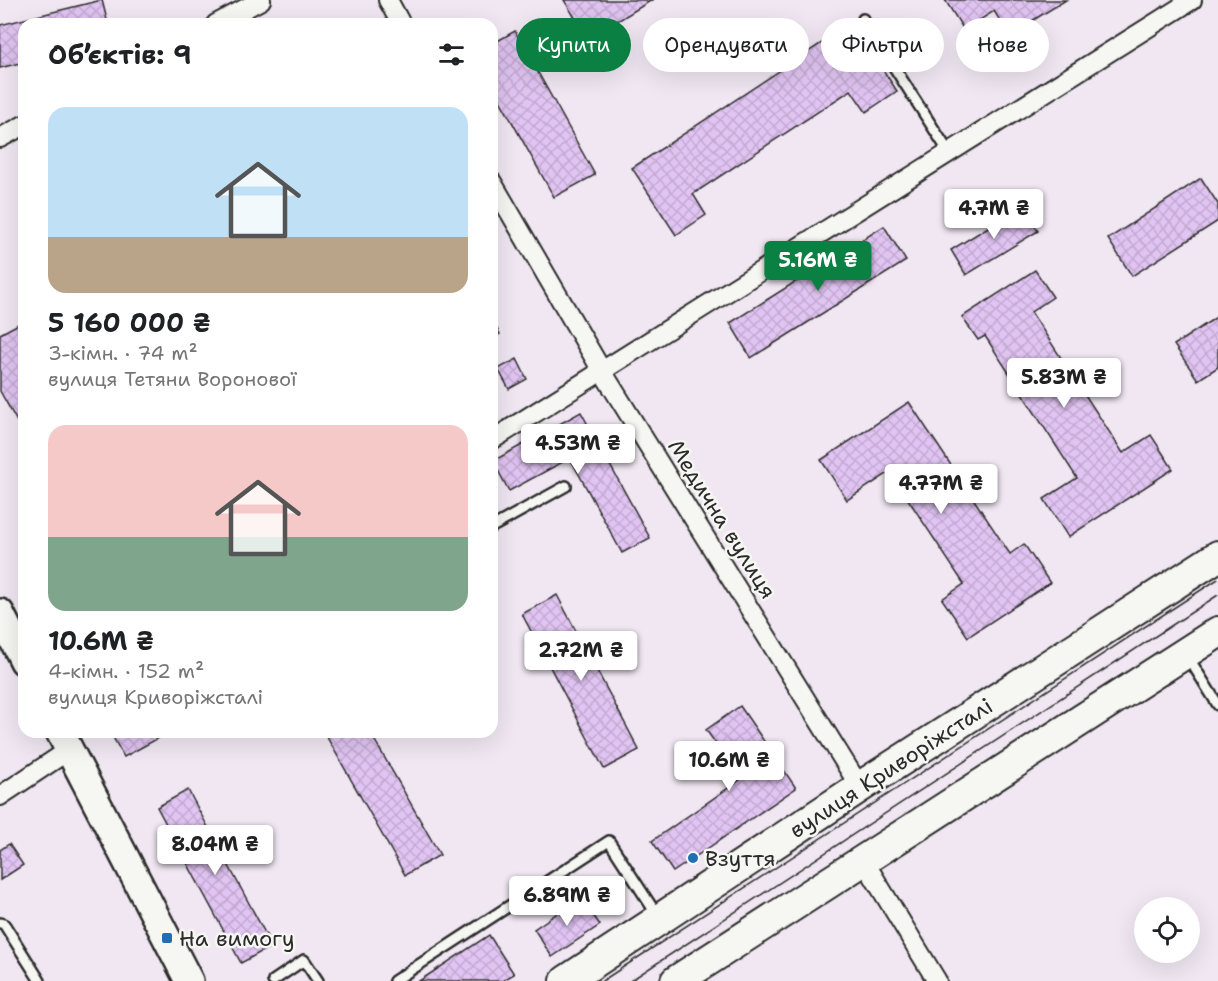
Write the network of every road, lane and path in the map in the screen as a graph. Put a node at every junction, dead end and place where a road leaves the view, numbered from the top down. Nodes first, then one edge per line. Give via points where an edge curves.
1 (261, 0) edge
2 (388, 0) edge
3 (1192, 0) edge
4 (227, 18) edge
5 (398, 18) edge
6 (897, 72) edge
7 (18, 128) edge
8 (0, 138) edge
9 (950, 154) junction
10 (498, 192) edge
11 (602, 371) junction
12 (498, 436) edge
13 (566, 486) dead end
14 (498, 523) edge
15 (1218, 556) edge
16 (0, 613) edge
17 (1218, 632) edge
18 (18, 649) edge
19 (1185, 653) junction
20 (1218, 705) edge
21 (64, 741) edge
22 (860, 787) junction
23 (0, 796) edge
24 (864, 861) junction
25 (660, 920) junction
26 (0, 923) edge
27 (40, 981) edge
28 (189, 981) edge
29 (273, 981) edge
30 (318, 981) edge
31 (394, 981) edge
32 (566, 981) edge
33 (675, 981) edge
34 (937, 981) edge

1 - 4 street
2 - 5 street
3 - 9 street
6 - 9 lane
7 - 8 street
9 - 11 street
10 - 11 street, Медична вулиця
11 - 12 street
11 - 22 street, Медична вулиця
13 - 14 lane
15 - 22 main road, вулиця Криворіжсталі
16 - 18 street
17 - 19 main road
19 - 20 lane
19 - 24 main road
21 - 23 street
21 - 28 street
22 - 25 main road, вулиця Криворіжсталі
24 - 33 main road
24 - 34 street
25 - 31 lane via 609,842
25 - 32 main road, вулиця Криворіжсталі
26 - 27 lane
29 - 30 lane via 304,960

